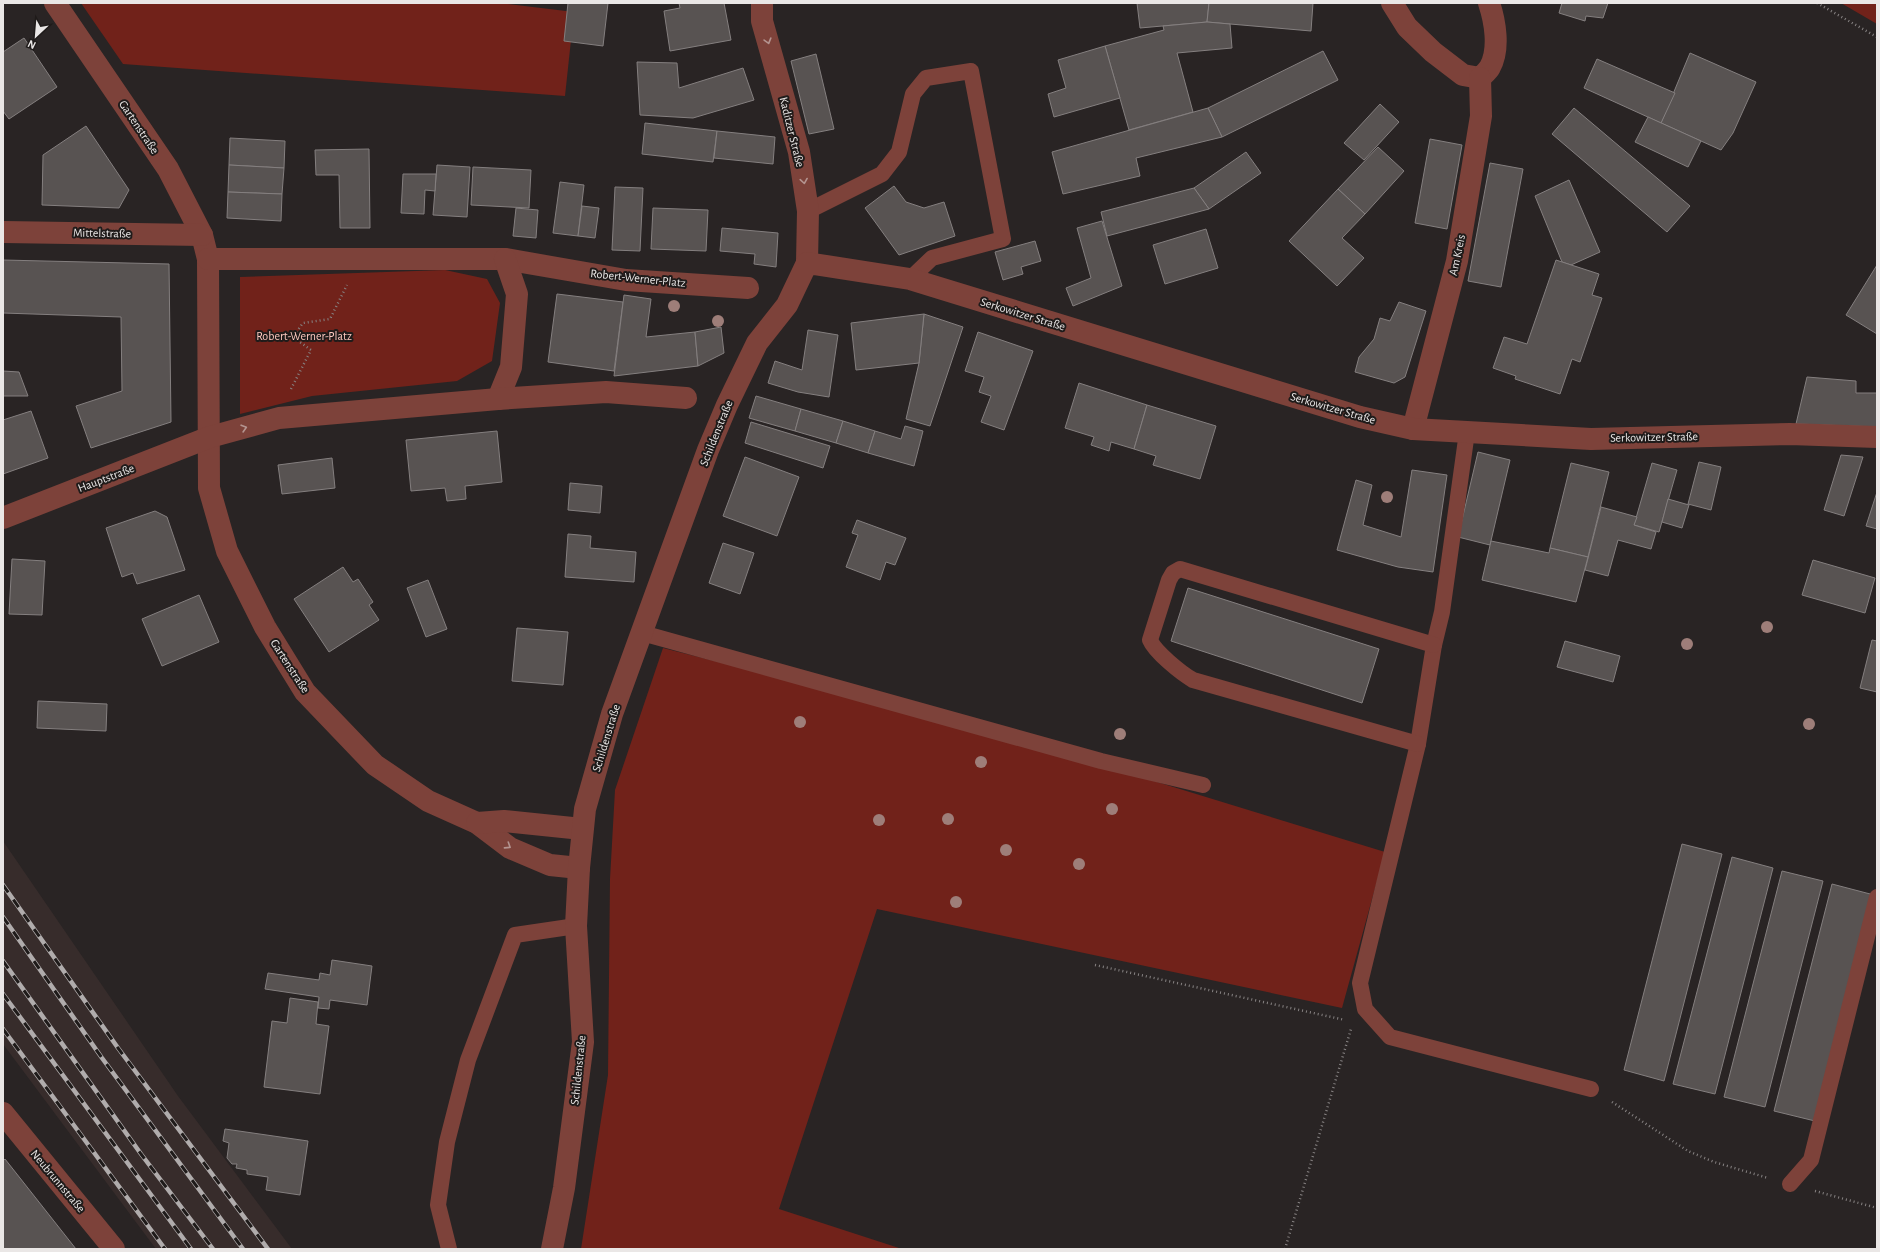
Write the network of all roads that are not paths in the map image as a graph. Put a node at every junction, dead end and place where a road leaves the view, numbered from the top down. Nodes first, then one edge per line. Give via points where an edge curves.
1 (55, 3) edge
2 (762, 3) edge
3 (1392, 3) edge
4 (1489, 3) edge
5 (1480, 78) junction
6 (808, 211) junction
7 (3, 232) edge
8 (202, 235) junction
9 (208, 259) junction
10 (505, 259) junction
11 (807, 264) junction
12 (910, 279) junction
13 (748, 288) dead end
14 (686, 398) dead end
15 (498, 399) junction
16 (1413, 429) junction
17 (1467, 432) junction
18 (1877, 436) edge
19 (210, 437) junction
20 (3, 518) edge
21 (642, 633) junction
22 (1434, 645) junction
23 (1418, 744) junction
24 (1203, 785) dead end
25 (477, 823) junction
26 (582, 829) junction
27 (579, 868) junction
28 (1877, 897) edge
29 (576, 926) junction
30 (1591, 1089) road end
31 (3, 1113) edge
32 (1790, 1184) road end
33 (114, 1249) edge
34 (449, 1249) edge
35 (552, 1249) edge

1 - 8 street, Gartenstraße via 168,169
2 -> 6 street, Kaditzer Straße via 762,20 799,152
3 - 5 street via 1407,28 1433,52 1464,75
4 - 5 street via 1494,18 1495,52 1490,67
5 - 16 street, Am Kreis via 1481,116 1457,261
6 - 11 street, Kaditzer Straße
6 - 12 lane via 882,174 899,152 913,94 926,78 971,71 1002,239 932,258
7 - 8 street, Mittelstraße
8 - 9 street, Gartenstraße
9 - 10 street, Robert-Werner-Platz
9 - 19 street
10 - 13 street, Robert-Werner-Platz via 626,280
10 - 15 street via 517,294 512,366
11 - 12 street, Serkowitzer Straße
11 - 21 street, Schildenstraße via 787,305 757,343 727,405 708,450
12 - 16 street, Serkowitzer Straße via 1360,417
14 - 15 street via 606,392
19 -> 15 street via 279,418
16 - 17 street, Serkowitzer Straße
17 - 18 street, Serkowitzer Straße via 1592,439 1790,434
17 - 22 lane via 1442,612
19 - 20 street, Hauptstraße
19 - 25 street, Gartenstraße via 209,488 227,551 265,627 305,692 375,765 428,801
21 - 24 lane via 1101,761
21 - 26 street, Schildenstraße via 612,714 585,809
22 - 23 lane
22 - 23 lane via 1180,569 1173,573 1169,580 1150,640 1154,648 1193,680
23 - 30 lane via 1360,983 1365,1009 1390,1037
25 - 26 street, Gartenstraße via 504,821
25 -> 27 street, Gartenstraße via 510,848 550,865
26 - 27 street, Schildenstraße
27 - 29 street, Schildenstraße
28 - 32 lane via 1811,1160
29 - 34 lane via 515,935 468,1060 447,1142 438,1205
29 - 35 street, Schildenstraße via 583,1042 564,1188
31 - 33 street, Neubrunnstraße

